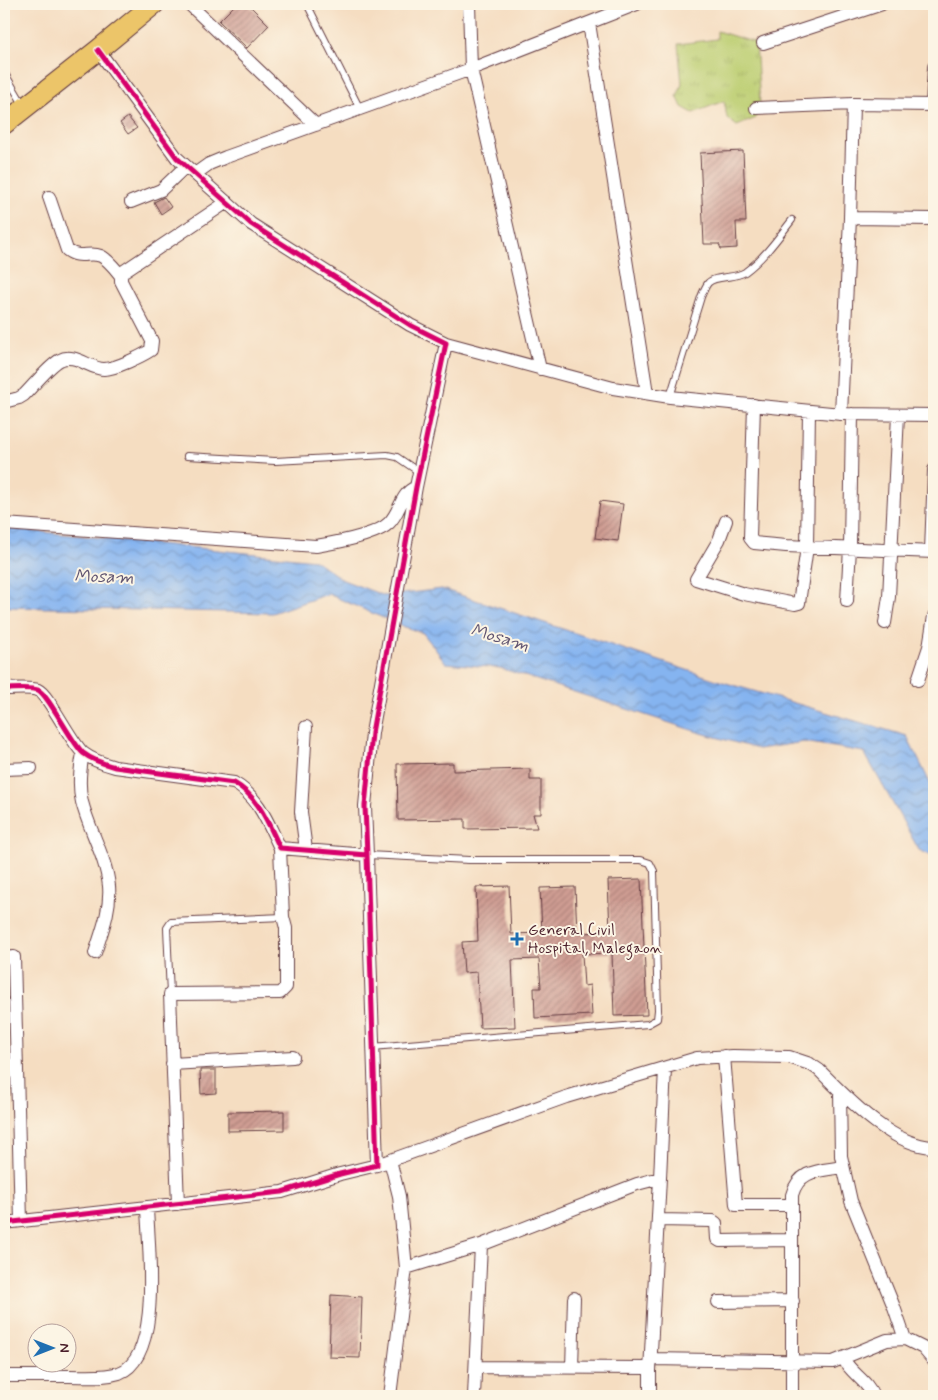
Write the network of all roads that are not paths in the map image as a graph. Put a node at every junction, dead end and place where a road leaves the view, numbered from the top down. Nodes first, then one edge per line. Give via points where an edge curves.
1 (154, 4) edge
2 (189, 4) edge
3 (307, 4) edge
4 (469, 4) edge
5 (637, 4) edge
6 (882, 4) edge
7 (589, 23) junction
8 (763, 43) dead end
9 (98, 50) junction
10 (934, 67) edge
11 (471, 69) junction
12 (4, 72) edge
13 (853, 104) junction
14 (933, 105) edge
15 (24, 107) junction
16 (756, 108) dead end
17 (360, 109) junction
18 (4, 124) edge
19 (316, 125) junction
20 (190, 170) junction
21 (49, 197) dead end
22 (131, 202) dead end
23 (227, 202) junction
24 (850, 218) junction
25 (934, 219) edge
26 (792, 220) dead end
27 (121, 276) junction
28 (446, 343) junction
29 (540, 370) junction
30 (647, 394) junction
31 (670, 397) junction
32 (4, 402) edge
33 (754, 405) junction
34 (810, 411) junction
35 (847, 414) junction
36 (898, 415) junction
37 (934, 415) edge
38 (187, 456) dead end
39 (934, 470) edge
40 (419, 472) junction
41 (416, 487) junction
42 (726, 521) dead end
43 (4, 524) edge
44 (807, 547) junction
45 (850, 548) junction
46 (891, 550) junction
47 (933, 551) edge
48 (847, 602) dead end
49 (934, 616) edge
50 (885, 623) dead end
51 (918, 680) dead end
52 (4, 689) edge
53 (306, 727) dead end
54 (83, 753) junction
55 (31, 768) dead end
56 (4, 769) edge
57 (280, 848) junction
58 (306, 850) junction
59 (367, 855) junction
60 (283, 917) junction
61 (95, 953) dead end
62 (4, 958) edge
63 (170, 994) junction
64 (372, 1046) junction
65 (724, 1056) junction
66 (292, 1058) dead end
67 (172, 1064) junction
68 (665, 1068) junction
69 (840, 1090) junction
70 (934, 1147) edge
71 (390, 1160) junction
72 (377, 1165) junction
73 (843, 1167) junction
74 (660, 1178) junction
75 (178, 1204) junction
76 (792, 1205) junction
77 (147, 1207) junction
78 (658, 1220) junction
79 (21, 1221) junction
80 (4, 1224) edge
81 (792, 1240) junction
82 (481, 1246) junction
83 (406, 1268) junction
84 (574, 1298) dead end
85 (793, 1301) junction
86 (718, 1302) dead end
87 (905, 1338) junction
88 (843, 1358) junction
89 (933, 1358) edge
90 (793, 1361) junction
91 (651, 1365) junction
92 (476, 1367) junction
93 (572, 1368) junction
94 (4, 1376) edge
95 (390, 1396) edge
96 (474, 1396) edge
97 (650, 1396) edge
98 (792, 1396) edge
99 (873, 1396) edge

1 - 9 main road
2 - 19 street
3 - 17 lane
4 - 11 street
5 - 7 street
6 - 8 street
7 - 11 street
7 - 30 street
9 - 15 main road
9 - 20 street via 177,158
10 - 14 street
11 - 17 street
11 - 29 street
12 - 15 lane
13 - 14 street
13 - 16 street
13 - 24 street
15 - 18 main road
17 - 19 street
19 - 20 street
20 - 22 street via 161,190
20 - 23 street
21 - 27 street via 67,250 73,255 91,254 104,258
23 - 27 street
23 - 28 street via 251,224 410,325
24 - 25 street
24 - 35 street
26 - 31 lane via 744,273 708,283
27 - 32 street via 152,341 150,350 109,368 97,368 72,358 59,360 24,395
28 - 29 street
28 - 40 street
29 - 30 street
30 - 31 street
31 - 33 street
33 - 34 street
33 - 44 street via 750,538 754,543
34 - 35 street
34 - 44 street
35 - 36 street
35 - 45 street
36 - 37 street
36 - 46 street
38 - 40 lane via 275,461 386,455 397,457
39 - 47 street
40 - 41 street
41 - 43 street via 407,492 398,511 379,530 316,546
41 - 59 street via 372,733 365,806
42 - 44 street via 719,540 696,577 698,581 797,604
44 - 45 street
45 - 46 street
45 - 48 street
46 - 47 street
46 - 50 street
49 - 51 street via 929,647
52 - 54 street via 43,692
53 - 58 street via 300,812
54 - 57 street via 115,767 234,783 255,799
54 - 61 street via 82,802 109,886 108,909
55 - 56 street
57 - 58 street
57 - 60 street
58 - 59 street
59 - 64 street
59 - 64 lane via 468,860 641,860 650,863 654,871 657,980 657,1019 648,1024
60 - 63 lane via 170,922 167,928
60 - 63 street via 286,928 286,987 280,994
62 - 79 street via 14,957
63 - 67 street
64 - 72 street
65 - 68 street via 696,1058
65 - 69 street via 789,1057 819,1070
65 - 76 street via 736,1205
66 - 67 street
67 - 75 street
68 - 71 street via 566,1097
68 - 74 street
69 - 70 street via 874,1122 917,1144
69 - 73 street
71 - 72 street
71 - 83 street via 399,1196
72 - 75 street via 282,1192
73 - 76 street via 804,1175 795,1185
73 - 87 street via 851,1202
74 - 78 street
74 - 82 street via 637,1184
75 - 77 street
76 - 81 street
77 - 79 street
77 - 94 street via 148,1322 142,1350 132,1364 120,1372 104,1376
78 - 81 street via 715,1222 720,1241
78 - 91 street
79 - 80 street
81 - 85 street
82 - 83 street
82 - 92 street
83 - 95 street
84 - 93 street
85 - 86 street
85 - 90 street
87 - 88 street via 887,1340
87 - 89 street
88 - 90 street via 833,1362
88 - 99 street
90 - 91 street
90 - 98 street
91 - 93 street via 650,1368
91 - 97 street
92 - 93 street
92 - 96 street

